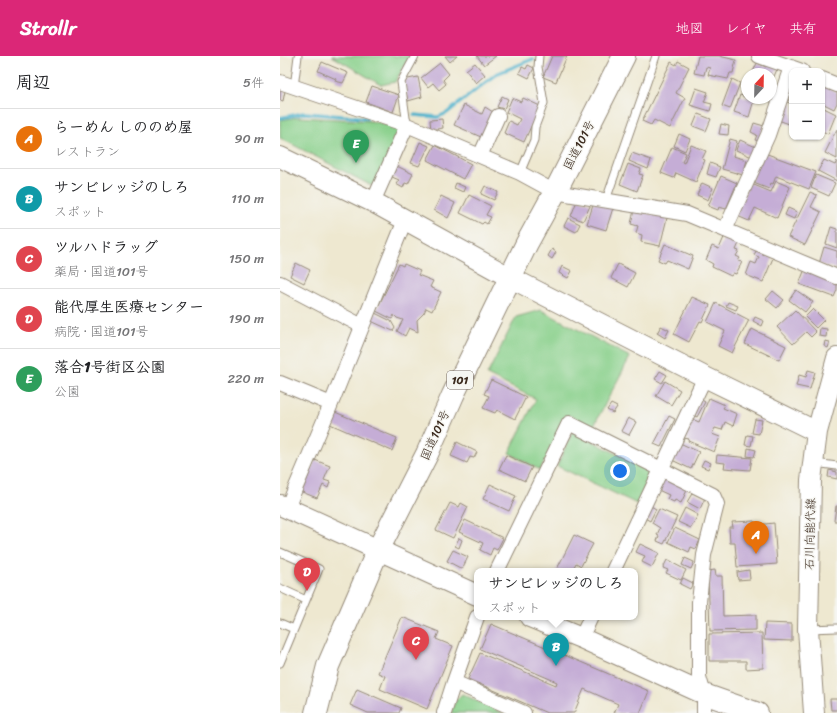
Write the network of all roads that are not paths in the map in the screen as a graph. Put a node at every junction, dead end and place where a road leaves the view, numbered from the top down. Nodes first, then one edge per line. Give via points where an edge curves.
1 (298, 56) edge
2 (415, 56) edge
3 (539, 56) edge
4 (624, 56) edge
5 (656, 56) edge
6 (759, 56) edge
7 (793, 68) edge
8 (825, 80) edge
9 (280, 82) edge
10 (837, 85) edge
11 (789, 86) edge
12 (294, 87) junction
13 (498, 116) dead end
14 (408, 125) junction
15 (480, 156) junction
16 (280, 157) edge
17 (520, 173) junction
18 (556, 192) junction
19 (606, 200) junction
20 (373, 202) junction
21 (405, 220) junction
22 (725, 230) junction
23 (837, 277) edge
24 (510, 278) junction
25 (280, 283) edge
26 (362, 326) junction
27 (837, 358) edge
28 (705, 377) junction
29 (280, 383) edge
30 (331, 404) junction
31 (817, 432) junction
32 (813, 462) junction
33 (837, 466) edge
34 (661, 469) junction
35 (284, 506) edge
36 (378, 550) junction
37 (280, 552) edge
38 (498, 568) edge
39 (614, 568) edge
40 (280, 588) edge
41 (474, 594) edge
42 (306, 600) junction
43 (477, 620) edge
44 (537, 620) edge
45 (590, 620) edge
46 (280, 623) edge
47 (837, 628) edge
48 (294, 629) junction
49 (808, 629) junction
50 (581, 638) junction
51 (280, 663) edge
52 (454, 682) junction
53 (704, 703) edge
54 (316, 713) edge
55 (444, 713) edge
56 (524, 713) edge
57 (758, 713) edge
58 (814, 713) edge

1 - 12 lane
2 - 14 lane via 401,82
3 - 17 lane via 538,67 544,103 535,127 534,140
4 - 18 highway, 国道101号 / 101
5 - 19 lane
6 - 7 street
8 - 10 street
9 - 12 street
11 - 22 street
12 - 14 street
13 - 15 street
14 - 15 street
14 - 20 street
15 - 17 street
16 - 20 street
17 - 18 street
18 - 19 street
18 - 24 highway, 国道101号 / 101
19 - 22 street via 686,214
20 - 21 street
21 - 24 street
21 - 26 street
22 - 23 street
24 - 28 street
24 - 36 highway, 国道101号 / 101 via 427,454
25 - 26 street
26 - 30 street
27 - 31 street, 石川向能代線
28 - 31 street
28 - 34 street
29 - 30 street
30 - 35 street
31 - 32 street, 石川向能代線
32 - 33 lane
32 - 49 street, 石川向能代線
34 - 38 street via 569,423
34 - 39 street
34 - 53 street via 713,495 717,504 704,555 699,602 699,677
35 - 36 street
36 - 41 street
36 - 54 highway, 国道101号 / 101 via 328,666
37 - 42 lane via 319,569
40 - 42 lane
42 - 48 lane
43 - 52 street
44 - 50 street
45 - 50 street
46 - 48 lane
47 - 49 lane
48 - 51 lane
49 - 58 street, 石川向能代線
50 - 53 street
52 - 55 street
52 - 56 street
53 - 57 street

